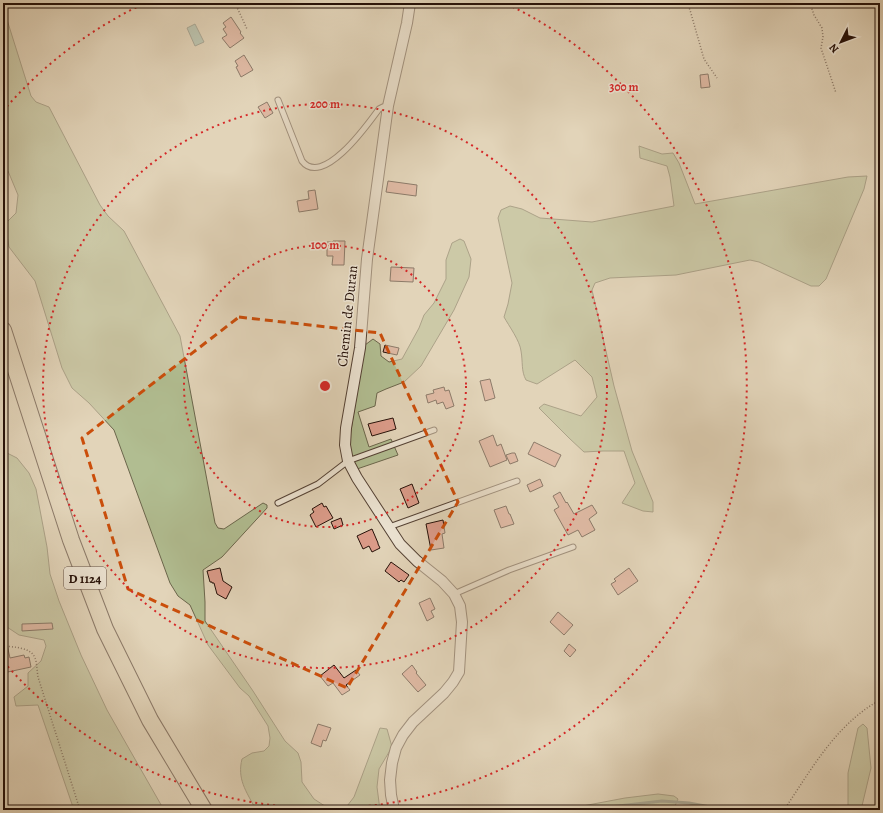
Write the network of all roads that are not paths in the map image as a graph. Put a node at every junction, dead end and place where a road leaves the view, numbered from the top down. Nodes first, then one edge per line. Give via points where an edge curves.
1 (410, 3) edge
2 (278, 100) dead end
3 (388, 106) junction
4 (3, 330) edge
5 (434, 430) dead end
6 (348, 461) junction
7 (517, 480) dead end
8 (278, 503) dead end
9 (389, 527) junction
10 (573, 547) dead end
11 (454, 594) junction
12 (204, 810) edge
13 (394, 810) edge

1 - 3 street, Chemin de Duran
2 - 3 lane via 302,161 309,167 316,168 325,165 348,147 379,109
3 - 6 street, Chemin de Duran via 367,259 360,348 346,428 345,445
4 - 12 highway, D 1124 via 71,540 105,629 150,720
5 - 6 lane
6 - 8 lane via 318,484
6 - 9 street, Chemin de Duran
7 - 9 lane
9 - 11 street, Chemin de Duran via 408,553
10 - 11 lane via 509,570
11 - 13 street, Chemin de Duran via 460,606 462,622 459,672 444,693 413,722 396,748 390,780

